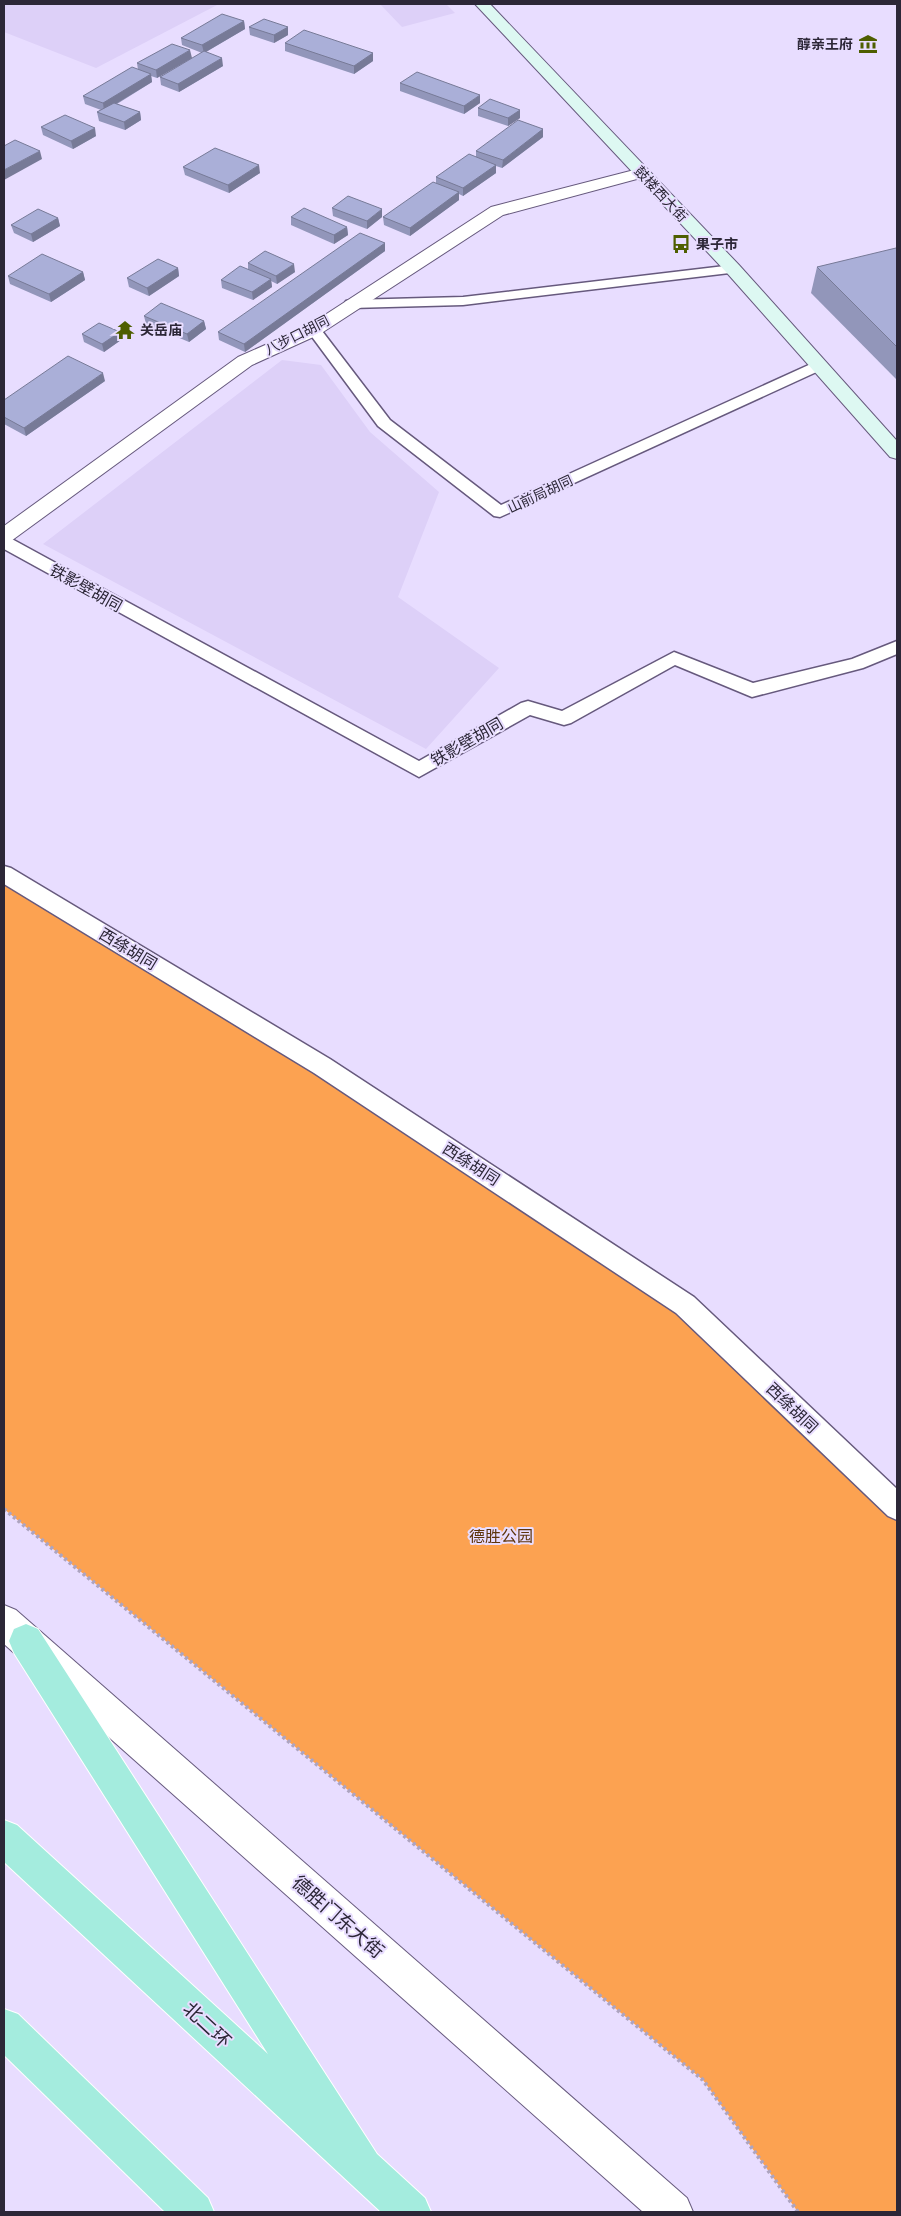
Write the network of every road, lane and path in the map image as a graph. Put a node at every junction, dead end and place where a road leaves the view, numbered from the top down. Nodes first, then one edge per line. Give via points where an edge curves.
1 (482, 4) edge
2 (642, 173) junction
3 (733, 270) junction
4 (351, 304) junction
5 (314, 330) junction
6 (818, 366) junction
7 (897, 453) edge
8 (4, 536) edge
9 (4, 542) edge
10 (897, 648) edge
11 (4, 874) edge
12 (897, 1507) edge
13 (4, 1509) edge
14 (15, 1632) edge
15 (4, 1838) edge
16 (4, 2028) edge
17 (363, 2168) junction
18 (194, 2212) edge
19 (411, 2212) edge
20 (673, 2212) edge
21 (798, 2212) edge

1 - 2 main road, 鼓楼西大街
2 - 3 main road, 鼓楼西大街
2 - 4 street, 八步口胡同 via 497,211
3 - 4 lane via 463,301
3 - 6 main road, 鼓楼西大街
4 - 5 street, 八步口胡同
5 - 6 lane, 山前局胡同 via 384,423 500,512
5 - 8 street, 八步口胡同 via 245,361
6 - 7 main road, 鼓楼西大街
9 - 10 lane, 铁影壁胡同 via 419,770 528,708 564,718 674,658 752,690 857,664
11 - 12 lane, 西绦胡同 via 322,1066 685,1306
13 - 21 path via 703,2080
14 - 17 highway
14 - 20 street, 德胜门东大街
15 - 17 highway, 北二环
16 - 18 highway
17 - 19 highway, 北二环

